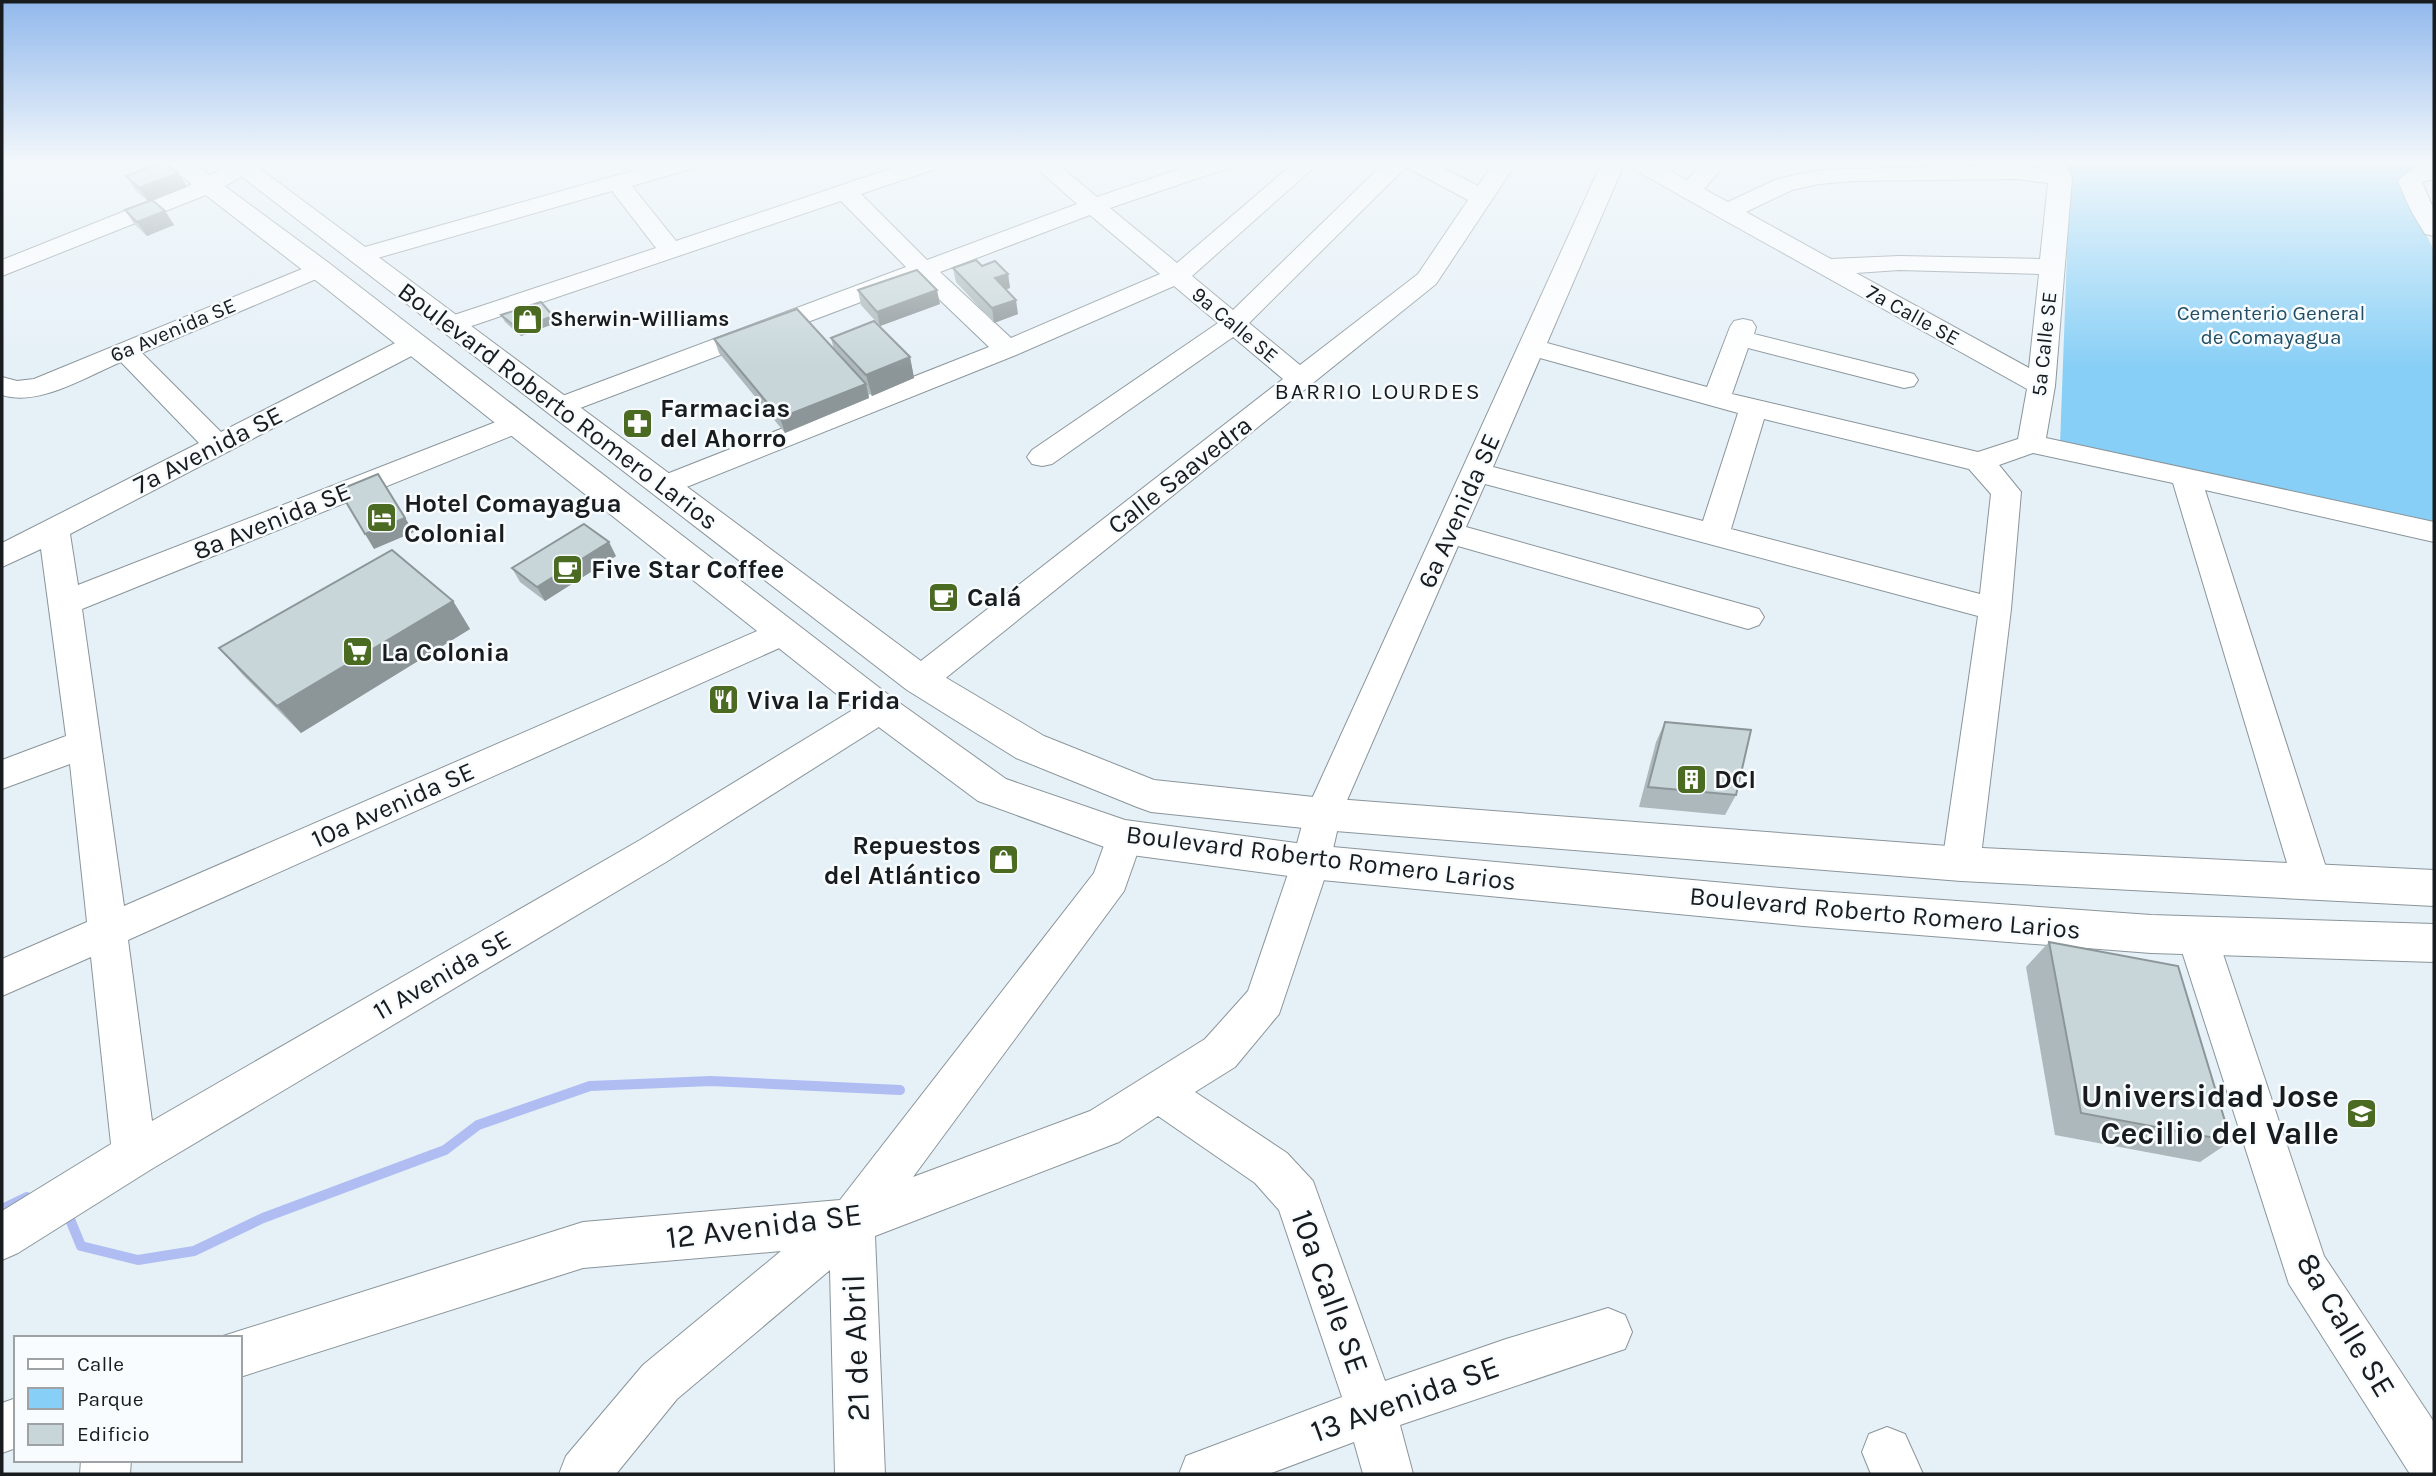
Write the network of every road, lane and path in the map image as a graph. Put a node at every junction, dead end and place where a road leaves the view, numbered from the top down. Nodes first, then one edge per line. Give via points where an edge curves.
1 (90, 231) edge
2 (286, 231) edge
3 (324, 231) edge
4 (449, 231) edge
5 (655, 231) edge
6 (730, 231) edge
7 (884, 231) edge
8 (1027, 231) edge
9 (1123, 231) edge
10 (1229, 231) edge
11 (1328, 231) edge
12 (1460, 231) edge
13 (1583, 231) edge
14 (1761, 231) edge
15 (2053, 231) edge
16 (671, 251) junction
17 (360, 256) junction
18 (1826, 267) junction
19 (2052, 267) junction
20 (2, 269) edge
21 (318, 269) junction
22 (923, 270) junction
23 (1177, 276) junction
24 (1234, 324) junction
25 (451, 325) junction
26 (414, 344) junction
27 (1531, 347) junction
28 (1007, 349) junction
29 (125, 351) junction
30 (1301, 380) junction
31 (1904, 380) dead end
32 (2041, 386) junction
33 (14, 387) edge
34 (1717, 398) junction
35 (559, 407) junction
36 (1753, 408) junction
37 (516, 424) junction
38 (2031, 444) junction
39 (217, 445) junction
40 (1042, 457) dead end
41 (1979, 462) junction
42 (1476, 472) junction
43 (2186, 476) junction
44 (664, 486) junction
45 (54, 529) junction
46 (2434, 532) edge
47 (1449, 533) junction
48 (1714, 535) junction
49 (2, 556) edge
50 (67, 602) junction
51 (1995, 609) junction
52 (1748, 617) dead end
53 (783, 633) junction
54 (920, 680) junction
55 (881, 709) junction
56 (85, 743) junction
57 (2, 775) edge
58 (1323, 814) junction
59 (1124, 837) junction
60 (1311, 862) junction
61 (1961, 864) junction
62 (2312, 883) junction
63 (2434, 888) edge
64 (107, 932) junction
65 (2197, 936) junction
66 (2434, 943) edge
67 (2, 978) edge
68 (1157, 1091) junction
69 (134, 1155) junction
70 (852, 1223) junction
71 (6, 1234) edge
72 (1608, 1332) dead end
73 (242, 1352) edge
74 (1371, 1410) junction
75 (2434, 1466) edge
76 (584, 1474) edge
77 (860, 1474) edge
78 (1204, 1474) edge
79 (1388, 1474) edge

1 - 20 street
2 - 21 main road, Boulevard Roberto Romero Larios
3 - 17 main road, Boulevard Roberto Romero Larios
4 - 17 street
5 - 16 street
6 - 16 street
7 - 22 street
8 - 22 street
9 - 23 street, 9a Calle SE
10 - 23 street
11 - 24 street
12 - 30 street, Calle Saavedra via 1427,279
13 - 27 street, 6a Avenida SE
14 - 18 street, 7a Calle SE
15 - 19 street, 5a Calle SE
16 - 25 street
17 - 25 main road, Boulevard Roberto Romero Larios
18 - 19 street via 1899,263
18 - 32 street, 7a Calle SE
19 - 32 street, 5a Calle SE
21 - 26 main road, Boulevard Roberto Romero Larios
21 - 29 street, 6a Avenida SE
22 - 28 street
22 - 35 street
23 - 24 street, 9a Calle SE
23 - 28 street
24 - 30 street, 9a Calle SE
24 - 40 street
25 - 35 main road, Boulevard Roberto Romero Larios
26 - 37 main road, Boulevard Roberto Romero Larios
26 - 39 street, 7a Avenida SE
27 - 34 street
27 - 42 street, 6a Avenida SE
28 - 44 street
29 - 33 street, 6a Avenida SE via 40,386
29 - 39 street
30 - 54 street, Calle Saavedra
31 - 34 street via 1741,332
32 - 38 street, 5a Calle SE
34 - 36 street
35 - 44 main road, Boulevard Roberto Romero Larios
36 - 41 street
36 - 48 street
37 - 50 street, 8a Avenida SE
37 - 53 main road, Boulevard Roberto Romero Larios
38 - 41 street
38 - 43 street
39 - 45 street, 7a Avenida SE
41 - 51 street via 2006,492
42 - 47 street, 6a Avenida SE
42 - 48 street
43 - 46 street
43 - 62 street
44 - 54 main road, Boulevard Roberto Romero Larios
45 - 49 street, 7a Avenida SE
45 - 50 street
47 - 52 street
47 - 58 street, 6a Avenida SE
48 - 51 street
50 - 56 street
51 - 61 street
53 - 55 main road, Boulevard Roberto Romero Larios
53 - 64 street, 10a Avenida SE
54 - 58 main road, Boulevard Roberto Romero Larios via 1030,747 1151,796
55 - 59 main road, Boulevard Roberto Romero Larios via 992,790
55 - 69 street, 11 Avenida SE via 653,851
56 - 57 street
56 - 64 street
58 - 60 street, 6a Avenida SE
58 - 61 main road, Boulevard Roberto Romero Larios
59 - 60 main road, Boulevard Roberto Romero Larios
59 - 70 street via 1111,880
60 - 65 main road, Boulevard Roberto Romero Larios via 1803,908
60 - 68 street, 12 Avenida SE via 1265,1001 1220,1053
61 - 62 main road, Boulevard Roberto Romero Larios
62 - 63 main road, Boulevard Roberto Romero Larios
64 - 67 street, 10a Avenida SE
64 - 69 street
65 - 66 main road, Boulevard Roberto Romero Larios
65 - 75 street, 8a Calle SE via 2305,1268
68 - 70 street, 12 Avenida SE via 1104,1127
68 - 74 street, 10a Calle SE via 1271,1168 1297,1197
69 - 71 street, 11 Avenida SE
70 - 73 street, 12 Avenida SE via 583,1245
70 - 76 street via 660,1382
70 - 77 street, 21 de Abril
72 - 74 street, 13 Avenida SE
74 - 78 street, 13 Avenida SE
74 - 79 street, 10a Calle SE

